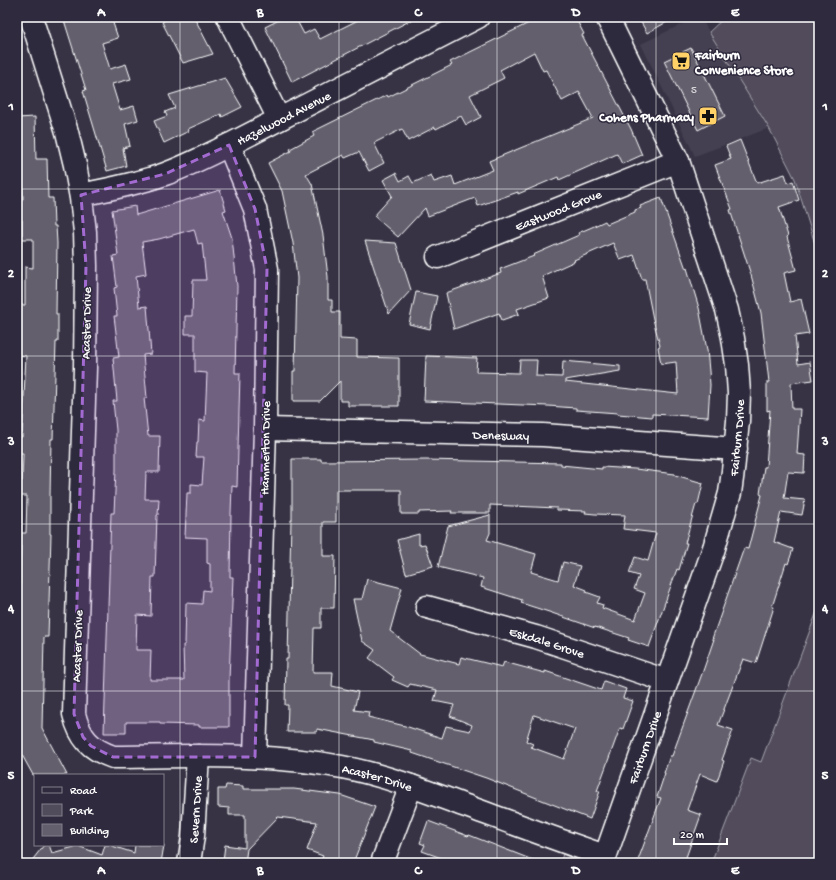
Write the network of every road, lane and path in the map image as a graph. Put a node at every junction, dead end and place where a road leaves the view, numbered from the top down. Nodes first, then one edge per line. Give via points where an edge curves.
1 (31, 17) edge
2 (228, 17) edge
3 (478, 17) edge
4 (607, 17) edge
5 (444, 25) edge
6 (279, 119) junction
7 (229, 145) junction
8 (678, 161) junction
9 (81, 195) junction
10 (438, 257) dead end
11 (265, 429) junction
12 (736, 449) junction
13 (427, 607) dead end
14 (667, 681) junction
15 (198, 756) junction
16 (256, 757) junction
17 (411, 786) junction
18 (604, 860) edge
19 (189, 863) edge
20 (382, 863) edge

1 - 9 street, Acaster Drive via 67,132
2 - 6 street
3 - 5 street, Hazelwood Avenue
4 - 8 street, Fairburn Drive
5 - 6 street, Hazelwood Avenue
6 - 7 street, Hazelwood Avenue
7 - 9 street, Hazelwood Avenue via 165,174
7 - 11 street, Hammerton Drive via 255,209 267,268
8 - 10 street, Eastwood Grove
8 - 12 street, Fairburn Drive via 727,310 733,338 738,393
9 - 15 street, Acaster Drive via 86,282 74,714 80,732 91,746 113,757
11 - 12 street, Denesway via 543,435
11 - 16 street, Hammerton Drive
12 - 14 street, Fairburn Drive via 730,493 714,548
13 - 14 street, Eskdale Grove via 536,637
14 - 18 street, Fairburn Drive
15 - 16 street, Acaster Drive
15 - 19 street, Severn Drive
16 - 17 street, Acaster Drive via 342,767 375,774
17 - 18 street, Acaster Drive
17 - 20 street

